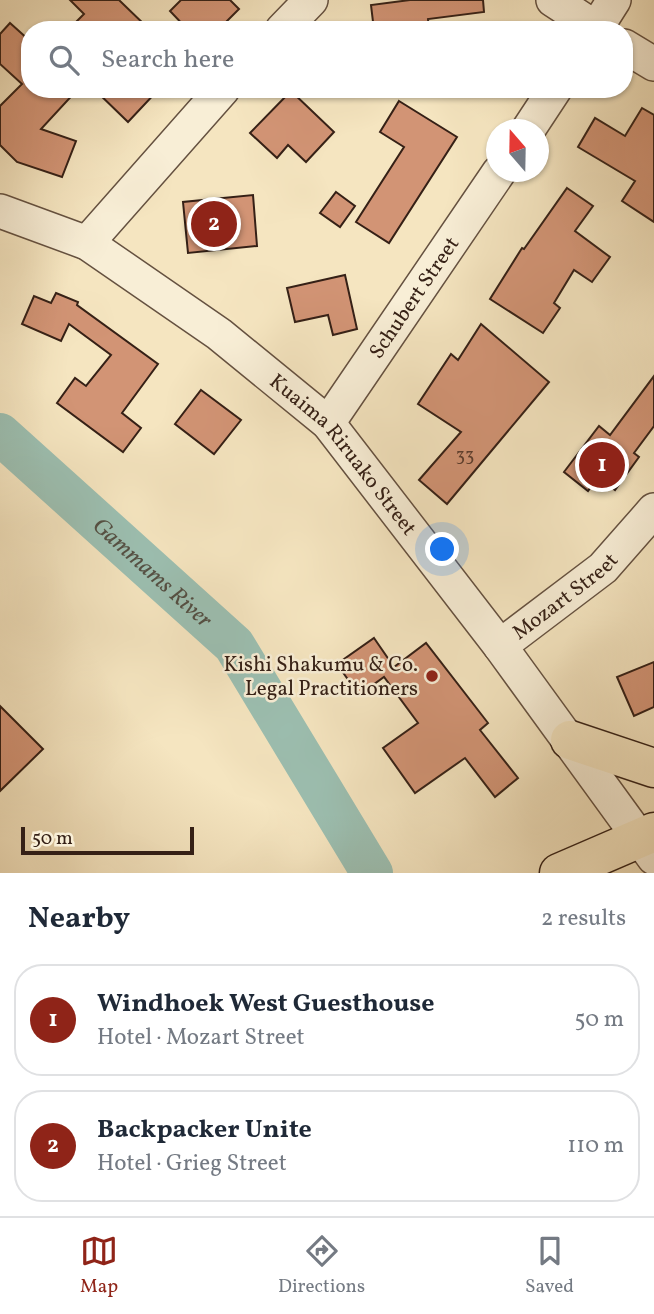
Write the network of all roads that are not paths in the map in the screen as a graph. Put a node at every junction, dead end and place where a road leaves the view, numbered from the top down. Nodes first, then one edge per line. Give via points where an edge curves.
1 (312, 0) edge
2 (553, 0) edge
3 (614, 0) edge
4 (291, 21) edge
5 (585, 21) edge
6 (602, 21) edge
7 (633, 51) edge
8 (654, 64) edge
9 (215, 98) edge
10 (549, 98) edge
11 (535, 119) edge
12 (492, 182) edge
13 (0, 211) edge
14 (87, 243) junction
15 (328, 423) junction
16 (654, 510) edge
17 (500, 646) junction
18 (570, 740) junction
19 (654, 768) edge
20 (649, 843) edge
21 (559, 873) edge

1 - 4 street
2 - 5 street
3 - 6 street
7 - 8 street
9 - 14 street
10 - 11 street
12 - 15 street, Schubert Street
13 - 14 street, Kuaima Riruako Street
14 - 15 street, Kuaima Riruako Street via 219,334
15 - 17 street, Kuaima Riruako Street
16 - 17 street, Mozart Street via 603,568
17 - 18 street, Kuaima Riruako Street
18 - 19 highway
18 - 20 street, Kuaima Riruako Street
20 - 21 highway

